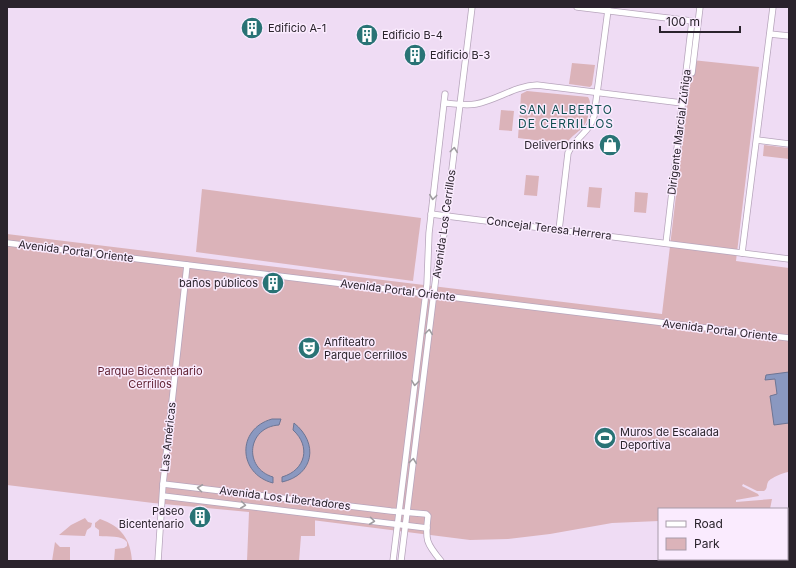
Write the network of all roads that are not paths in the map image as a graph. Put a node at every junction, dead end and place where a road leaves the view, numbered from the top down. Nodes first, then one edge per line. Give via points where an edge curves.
1 (472, 7) edge
2 (578, 7) edge
3 (700, 7) edge
4 (773, 7) edge
5 (608, 10) junction
6 (770, 34) junction
7 (789, 36) edge
8 (692, 73) dead end
9 (597, 93) junction
10 (445, 94) dead end
11 (445, 103) junction
12 (682, 103) junction
13 (460, 104) junction
14 (757, 140) junction
15 (789, 144) edge
16 (431, 214) junction
17 (446, 216) junction
18 (559, 230) junction
19 (7, 243) edge
20 (666, 243) junction
21 (742, 253) junction
22 (789, 259) edge
23 (187, 265) junction
24 (426, 294) junction
25 (433, 295) junction
26 (789, 338) edge
27 (163, 484) junction
28 (163, 496) junction
29 (398, 512) junction
30 (407, 512) junction
31 (397, 525) junction
32 (405, 526) junction
33 (426, 528) junction
34 (158, 561) edge
35 (393, 561) edge
36 (401, 561) edge
37 (441, 561) edge

1 - 13 street, Avenida Los Cerrillos
2 - 5 street
3 - 8 street
4 - 6 street
5 - 9 street
5 - 12 street, Dirigente Marcial Zúñiga via 692,21
6 - 7 street
6 - 14 street
9 - 12 street
9 - 13 street via 545,85 529,86 482,102
9 - 18 street via 592,123 571,146 568,153
10 - 11 street, Avenida Los Cerrillos
11 - 13 street
11 -> 16 street, Avenida Los Cerrillos
12 - 20 street, Dirigente Marcial Zúñiga
17 -> 13 street, Avenida Los Cerrillos
14 - 15 street
14 - 21 street
16 - 17 street, Concejal Teresa Herrera
16 - 24 street, Avenida Los Cerrillos
17 - 18 street, Concejal Teresa Herrera
17 - 25 street, Avenida Los Cerrillos
18 - 20 street, Concejal Teresa Herrera
19 - 23 street, Avenida Portal Oriente
20 - 21 street, Concejal Teresa Herrera
21 - 22 street, Concejal Teresa Herrera
23 - 24 street, Avenida Portal Oriente
23 - 27 street, Las Américas
24 - 25 street, Avenida Portal Oriente
24 -> 29 street, Avenida Los Cerrillos
25 - 26 street, Avenida Portal Oriente
30 -> 25 street, Avenida Los Cerrillos
27 - 28 street, Las Américas
29 -> 27 street, Avenida Los Libertadores
28 -> 31 street, Avenida Los Libertadores
28 - 34 street, Las Américas
29 - 30 street, Avenida Los Libertadores
29 - 31 street, Avenida Los Cerrillos
30 - 32 street, Avenida Los Cerrillos
30 - 33 street, Avenida Los Libertadores via 426,514
31 - 32 street, Avenida Los Libertadores
31 - 35 street, Avenida Los Cerrillos
32 - 33 street, Avenida Los Libertadores
32 - 36 street, Avenida Los Cerrillos
33 - 37 street via 426,538

